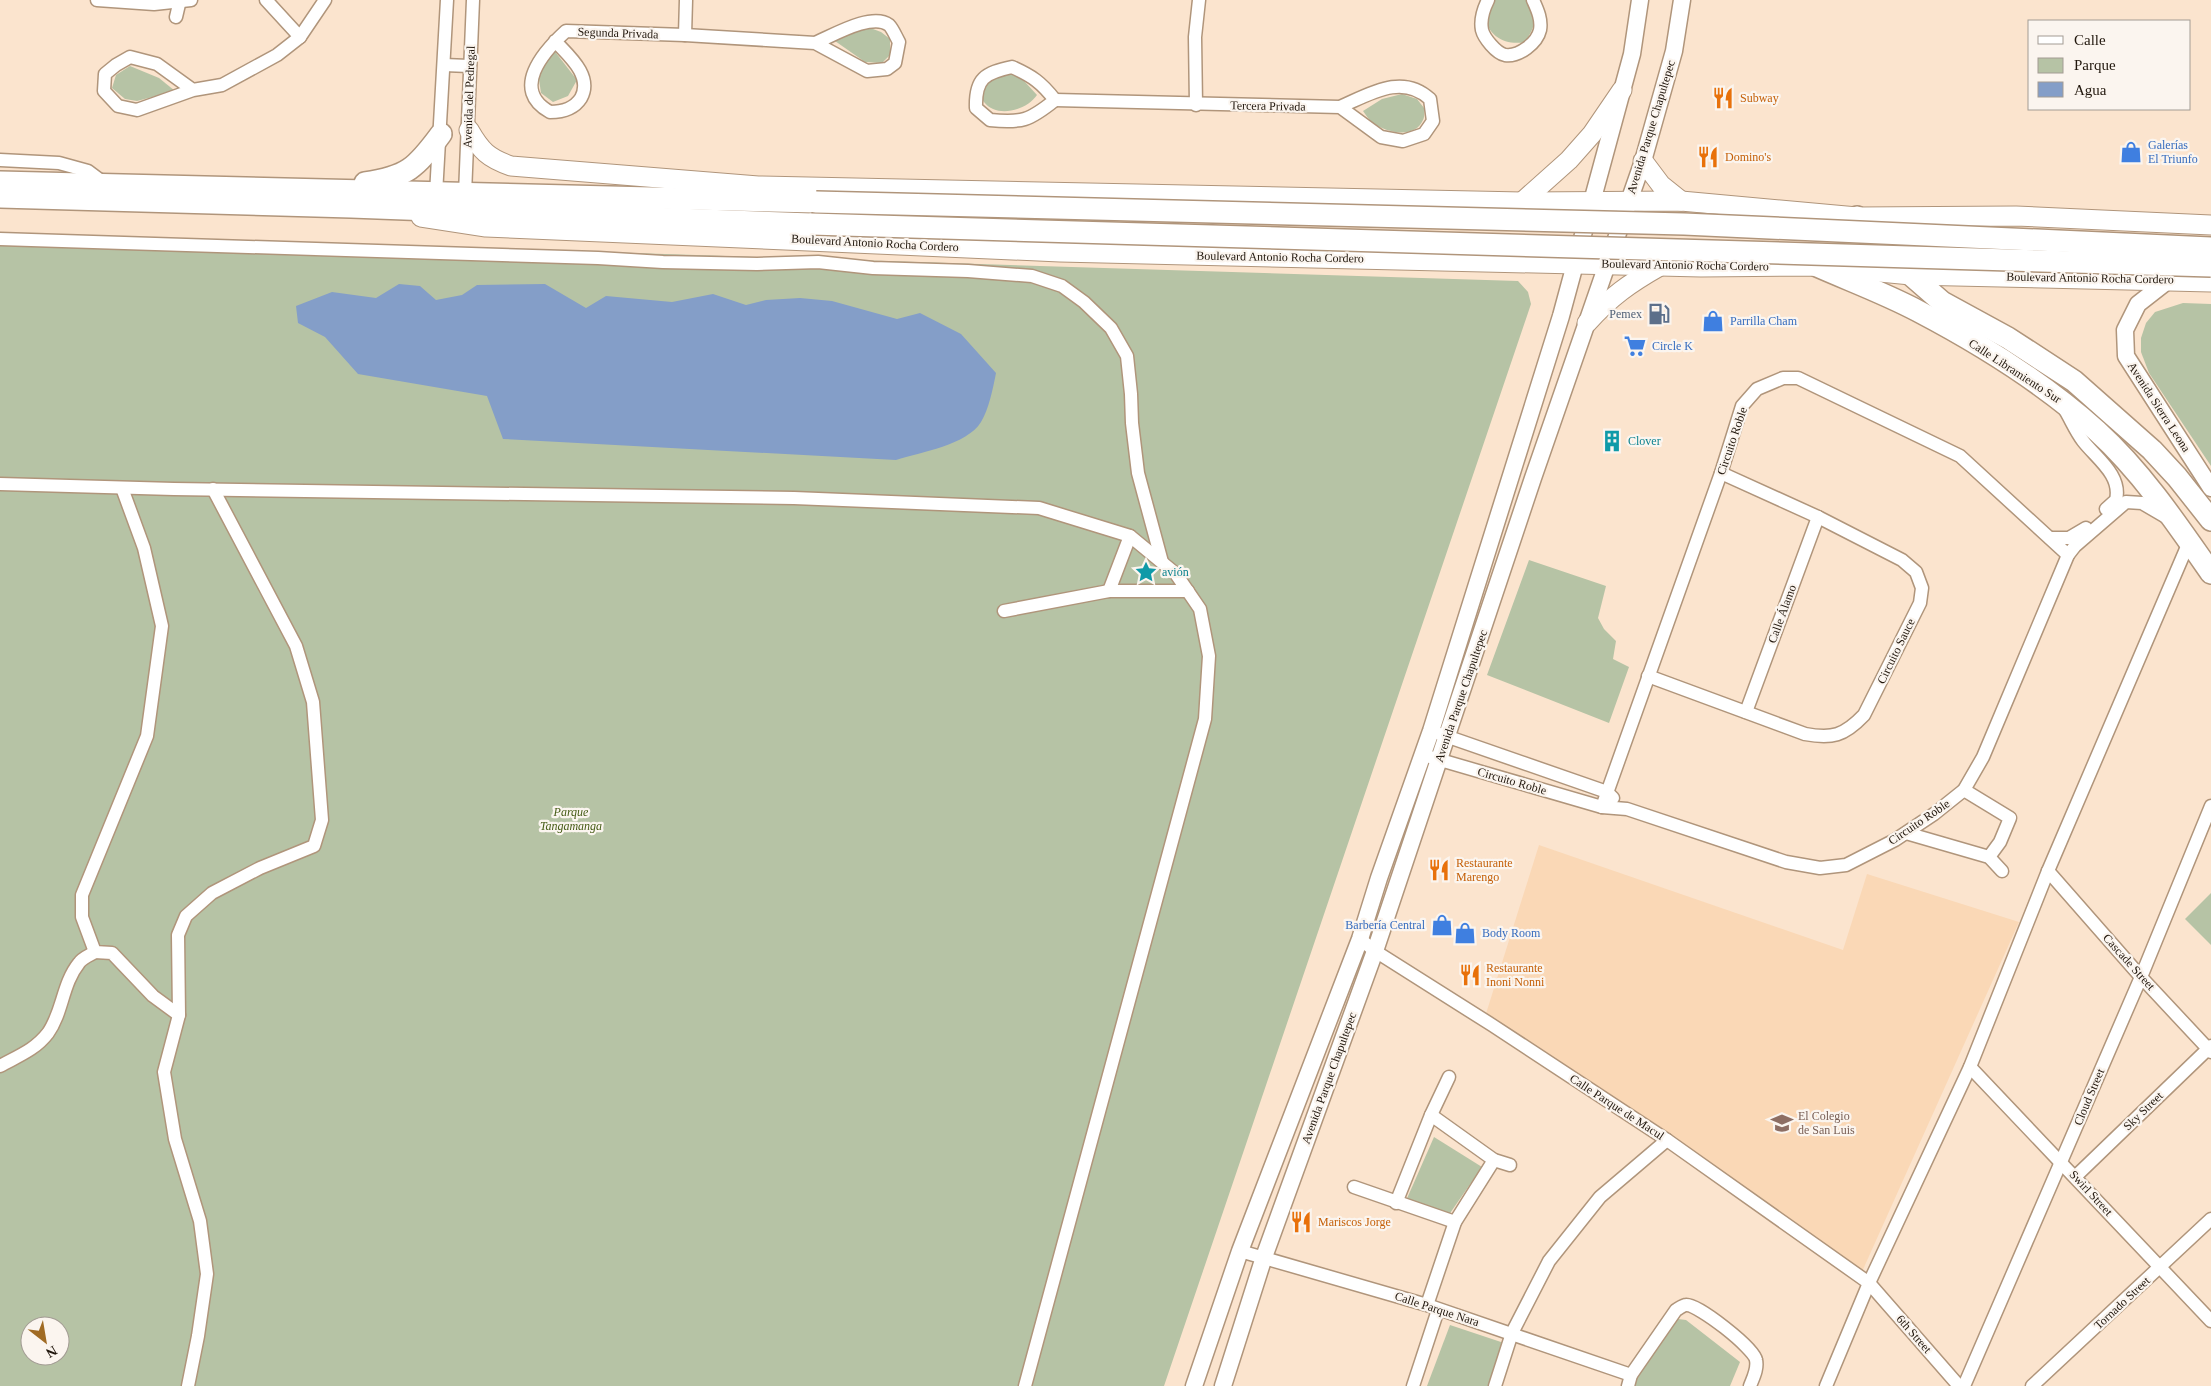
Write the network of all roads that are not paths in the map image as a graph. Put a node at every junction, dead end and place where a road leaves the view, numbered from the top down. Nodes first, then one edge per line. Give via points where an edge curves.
1 (97, 0) edge
2 (266, 0) edge
3 (325, 0) edge
4 (446, 0) edge
5 (473, 0) edge
6 (686, 0) edge
7 (1199, 0) edge
8 (1488, 0) edge
9 (1533, 0) edge
10 (1640, 0) edge
11 (1682, 0) edge
12 (184, 1) edge
13 (176, 17) dead end
14 (685, 35) junction
15 (300, 37) junction
16 (555, 41) junction
17 (815, 44) junction
18 (444, 65) junction
19 (469, 66) junction
20 (193, 90) junction
21 (1622, 90) junction
22 (1055, 100) junction
23 (1196, 105) junction
24 (1340, 108) junction
25 (469, 130) junction
26 (440, 134) junction
27 (0, 160) edge
28 (1643, 161) junction
29 (0, 182) edge
30 (108, 186) junction
31 (758, 186) junction
32 (310, 191) junction
33 (436, 194) junction
34 (465, 194) junction
35 (0, 198) edge
36 (673, 199) junction
37 (1592, 201) junction
38 (1629, 201) junction
39 (1681, 201) junction
40 (1522, 202) junction
41 (1706, 203) junction
42 (351, 207) junction
43 (1858, 217) junction
44 (2211, 225) edge
45 (0, 239) edge
46 (2211, 248) edge
47 (1509, 263) junction
48 (1574, 264) junction
49 (1606, 264) junction
50 (1661, 266) junction
51 (1818, 266) junction
52 (2211, 266) edge
53 (1701, 267) junction
54 (1911, 275) junction
55 (2170, 279) junction
56 (2211, 282) edge
57 (1587, 323) junction
58 (2059, 399) junction
59 (1721, 473) junction
60 (0, 484) edge
61 (122, 488) junction
62 (2211, 488) edge
63 (213, 490) junction
64 (2118, 502) junction
65 (1818, 517) junction
66 (2211, 520) edge
67 (2173, 522) junction
68 (1130, 536) junction
69 (2050, 538) junction
70 (2189, 542) junction
71 (2068, 555) junction
72 (1162, 562) junction
73 (2211, 573) edge
74 (1109, 591) junction
75 (1188, 591) junction
76 (1004, 611) dead end
77 (1648, 676) junction
78 (1746, 712) junction
79 (1431, 732) junction
80 (1448, 736) junction
81 (1423, 755) junction
82 (1440, 760) junction
83 (1964, 790) junction
84 (1607, 792) junction
85 (2211, 806) edge
86 (1602, 807) junction
87 (1627, 809) junction
88 (1906, 833) junction
89 (1989, 857) junction
90 (2002, 871) dead end
91 (2048, 871) junction
92 (1360, 939) junction
93 (1375, 951) junction
94 (95, 952) junction
95 (2141, 977) junction
96 (179, 1015) junction
97 (2210, 1049) edge
98 (0, 1066) edge
99 (1970, 1067) junction
100 (1449, 1077) dead end
101 (1431, 1115) junction
102 (1667, 1140) junction
103 (1494, 1160) junction
104 (2061, 1161) junction
105 (1510, 1165) dead end
106 (2076, 1176) junction
107 (1354, 1187) dead end
108 (1396, 1203) junction
109 (2211, 1219) edge
110 (1455, 1222) junction
111 (1240, 1251) junction
112 (1264, 1257) junction
113 (2160, 1266) junction
114 (1869, 1283) junction
115 (1432, 1308) junction
116 (2211, 1320) edge
117 (1512, 1333) junction
118 (1630, 1381) edge
119 (188, 1386) edge
120 (1025, 1386) edge
121 (1194, 1386) edge
122 (1223, 1386) edge
123 (1413, 1386) edge
124 (1495, 1386) edge
125 (1750, 1386) edge
126 (1826, 1386) edge
127 (1959, 1386) edge
128 (1964, 1386) edge
129 (2032, 1386) edge

1 - 12 street via 154,4
2 - 15 street
3 - 15 street
4 - 18 street
5 - 19 street, Avenida del Pedregal
6 - 14 street
7 - 23 street
8 - 9 street via 1483,11 1482,30 1493,48 1504,55 1529,47 1540,31 1539,14
10 - 21 main road, Avenida Parque Chapultepec via 1632,54
11 - 28 main road, Avenida Parque Chapultepec via 1674,51
12 - 13 street
14 - 16 street, Segunda Privada via 580,30 566,31
14 - 17 street, Segunda Privada
15 - 20 street via 277,55 222,85
16 - 16 street via 534,69 531,85 538,104 550,112 571,108 585,88 579,69
17 - 17 street via 867,71 887,69 895,63 899,42 889,25 878,21 863,22
18 - 19 street
18 - 26 street
19 - 25 street, Avenida del Pedregal
20 - 20 street via 156,64 130,57 106,74 104,83 104,91 118,106 137,110
21 - 37 main road, Avenida Parque Chapultepec
21 - 40 main road via 1592,134 1569,160
22 - 22 street via 1032,75 1012,67 984,76 976,94 976,108 990,120 1021,122 1038,114
22 - 23 street, Tercera Privada
23 - 24 street, Tercera Privada
24 - 24 street via 1381,137 1403,141 1424,134 1433,121 1430,98 1420,90 1402,85
25 - 31 main road via 480,148 494,160 511,166
25 - 34 street, Avenida del Pedregal
26 - 32 highway via 417,165 394,177
26 - 33 street
27 - 30 street via 59,163 88,171
28 - 38 main road, Avenida Parque Chapultepec
28 - 39 main road via 1661,184
29 - 30 highway
30 - 32 highway
31 - 36 highway
31 - 40 main road
32 - 33 highway
33 - 34 highway
34 - 36 highway
35 - 42 highway
36 - 46 highway, bridge via 1684,224
37 - 38 main road
37 - 40 main road
37 - 48 main road, Avenida Parque Chapultepec
38 - 39 main road
38 - 49 main road, Avenida Parque Chapultepec
39 - 41 main road
40 - 47 main road via 1530,212 1535,235 1530,249
41 - 43 main road
41 - 53 main road via 1659,213 1648,219 1640,240 1653,256
42 - 47 main road, Boulevard Antonio Rocha Cordero via 496,227 1060,252
42 - 52 highway, bridge
43 - 44 main road via 2016,216
43 - 54 highway, Calle Libramiento Sur
45 - 72 street via 663,262 818,262 1032,276 1062,286 1084,302 1112,328 1127,356 1138,473
47 - 48 main road, Boulevard Antonio Rocha Cordero
48 - 49 main road, Boulevard Antonio Rocha Cordero
48 - 79 main road, Avenida Parque Chapultepec via 1561,316
49 - 50 main road, Boulevard Antonio Rocha Cordero
49 - 57 main road, Avenida Parque Chapultepec
50 - 53 main road, Boulevard Antonio Rocha Cordero
50 - 57 main road via 1624,287 1606,301
51 - 53 main road, Boulevard Antonio Rocha Cordero
51 - 54 main road, Boulevard Antonio Rocha Cordero
51 - 58 highway, Calle Libramiento Sur via 1918,311 1996,356
54 - 55 main road, Boulevard Antonio Rocha Cordero
54 - 66 highway, Calle Libramiento Sur via 1942,302 2008,338 2074,381 2152,450
55 - 56 main road, Boulevard Antonio Rocha Cordero
55 - 62 main road, Avenida Sierra Leona via 2138,304 2125,330 2126,356
57 - 80 main road, Avenida Parque Chapultepec
58 - 64 street via 2082,440 2114,479
58 - 67 highway, Calle Libramiento Sur via 2122,457
59 - 65 street, Circuito Sauce
59 - 69 street, Circuito Roble via 1742,406 1757,389 1782,378 1798,378 1960,456
59 - 77 street, Circuito Roble
60 - 61 street
61 - 63 street
61 - 94 street via 144,548 162,626 147,736 82,895 82,917
63 - 68 street via 794,498 1039,508
63 - 96 street via 296,646 313,702 322,820 314,846 260,868 212,893 186,916 178,935
64 - 67 street via 2142,503
64 - 69 street via 2080,532 2068,538
64 - 71 street, Circuito Roble
65 - 78 street, Calle Álamo
65 - 78 street, Circuito Sauce via 1902,560 1916,572 1922,588 1920,603 1864,715 1849,728 1826,738 1805,734
67 - 70 highway, Calle Libramiento Sur
68 - 72 street
68 - 74 street
69 - 71 street, Circuito Roble
70 - 73 highway, Calle Libramiento Sur
70 - 91 street
71 - 83 street, Circuito Roble via 1984,757
72 - 75 street
74 - 75 street
74 - 76 street
75 - 120 street via 1200,609 1209,656 1205,719
77 - 78 street, Circuito Sauce
77 - 84 street, Circuito Roble
79 - 80 street, Circuito Roble
79 - 81 main road, Avenida Parque Chapultepec
80 - 82 main road, Avenida Parque Chapultepec
80 - 84 street, Circuito Roble
81 - 82 street, Circuito Roble
81 - 92 main road, Avenida Parque Chapultepec
82 - 86 street, Circuito Roble
82 - 93 main road, Avenida Parque Chapultepec
83 - 88 street, Circuito Roble
83 - 89 street via 2010,818 2000,842
84 - 86 street, Circuito Roble
84 - 87 street, Circuito Roble
85 - 95 street, Cloud Street
86 - 87 street, Circuito Roble
87 - 88 street, Circuito Roble via 1786,862 1820,868 1846,865
88 - 89 street
89 - 90 street
91 - 95 street, Cascade Street
91 - 99 street
92 - 93 street, Calle Parque de Macul
92 - 111 main road, Avenida Parque Chapultepec
93 - 102 street, Calle Parque de Macul
93 - 112 main road, Avenida Parque Chapultepec
94 - 96 street via 112,953 154,996
94 - 98 street via 80,961 64,990 48,1033 31,1051
95 - 97 street, Cascade Street
95 - 104 street, Cloud Street
96 - 119 street via 164,1072 175,1139 200,1220 207,1274
97 - 106 street, Sky Street
99 - 104 street, Swirl Street
99 - 114 street
100 - 101 street
101 - 103 street
101 - 108 street
102 - 114 street, Calle Parque de Macul
102 - 117 street via 1600,1196 1549,1261
103 - 105 street
103 - 110 street
104 - 106 street, Swirl Street
104 - 128 street, Cloud Street
106 - 113 street, Swirl Street
107 - 108 street
108 - 110 street
109 - 113 street, Tornado Street
110 - 115 street
111 - 112 street, Calle Parque Nara
111 - 121 main road, Avenida Parque Chapultepec
112 - 115 street, Calle Parque Nara
112 - 122 main road, Avenida Parque Chapultepec
113 - 116 street, Swirl Street
113 - 129 street, Tornado Street
114 - 126 street
114 - 127 street, 6th Street
115 - 117 street, Calle Parque Nara
115 - 123 street
117 - 118 street, Calle Parque Nara
117 - 124 street
118 - 125 street, Calle Parque Nara via 1676,1310 1687,1305 1698,1308 1750,1348 1756,1359 1756,1372

